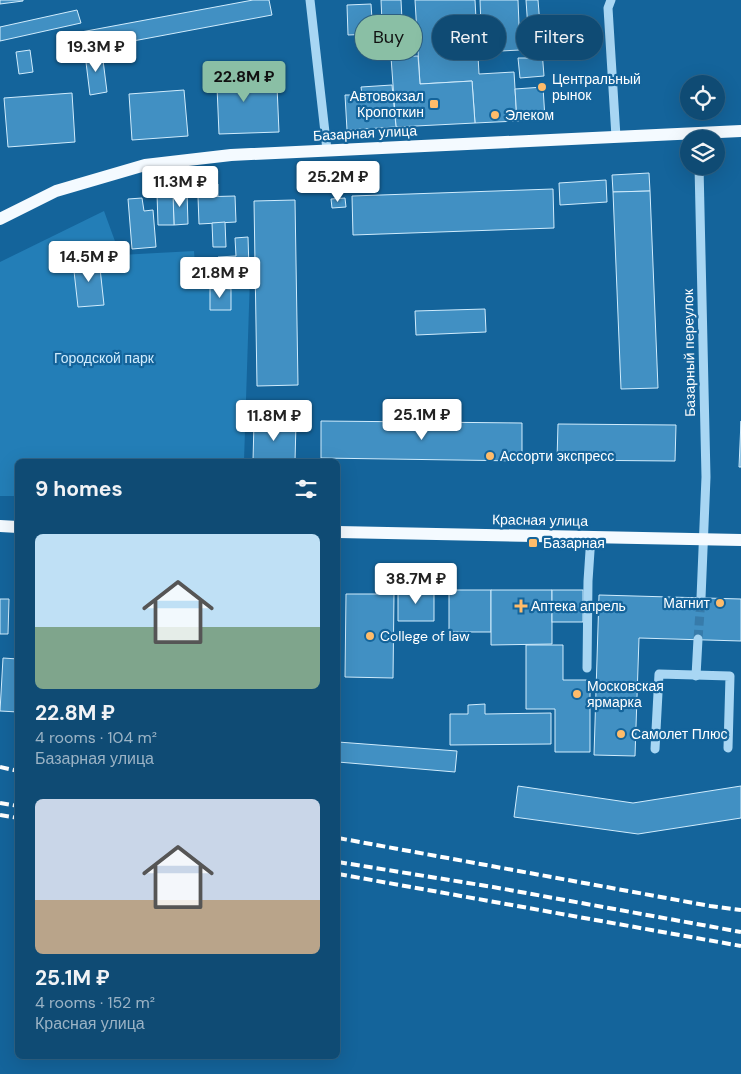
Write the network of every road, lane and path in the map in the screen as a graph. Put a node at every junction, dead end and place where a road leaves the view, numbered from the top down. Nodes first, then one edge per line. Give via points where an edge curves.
1 (310, 0) edge
2 (611, 0) edge
3 (741, 131) edge
4 (725, 133) edge
5 (680, 136) edge
6 (616, 137) junction
7 (327, 150) junction
8 (699, 175) edge
9 (0, 219) edge
10 (0, 526) edge
11 (15, 527) edge
12 (340, 532) edge
13 (591, 536) junction
14 (705, 540) junction
15 (741, 540) edge
16 (701, 598) tunnel mouth
17 (698, 640) tunnel mouth
18 (587, 668) dead end
19 (696, 676) junction
20 (728, 748) dead end
21 (655, 749) dead end

1 - 7 street
2 - 6 street via 608,8
3 - 4 main road, Базарная улица
5 - 6 main road, Базарная улица
6 - 7 main road, Базарная улица
7 - 9 main road, Базарная улица via 231,155 144,165 56,192
8 - 14 street, Базарный переулок
10 - 11 main road
12 - 13 main road, Красная улица
13 - 14 main road, Красная улица
13 - 18 street
14 - 15 main road, Красная улица
14 - 16 street, Базарный переулок
17 - 19 street
19 - 20 street via 730,676
19 - 21 street via 659,674

